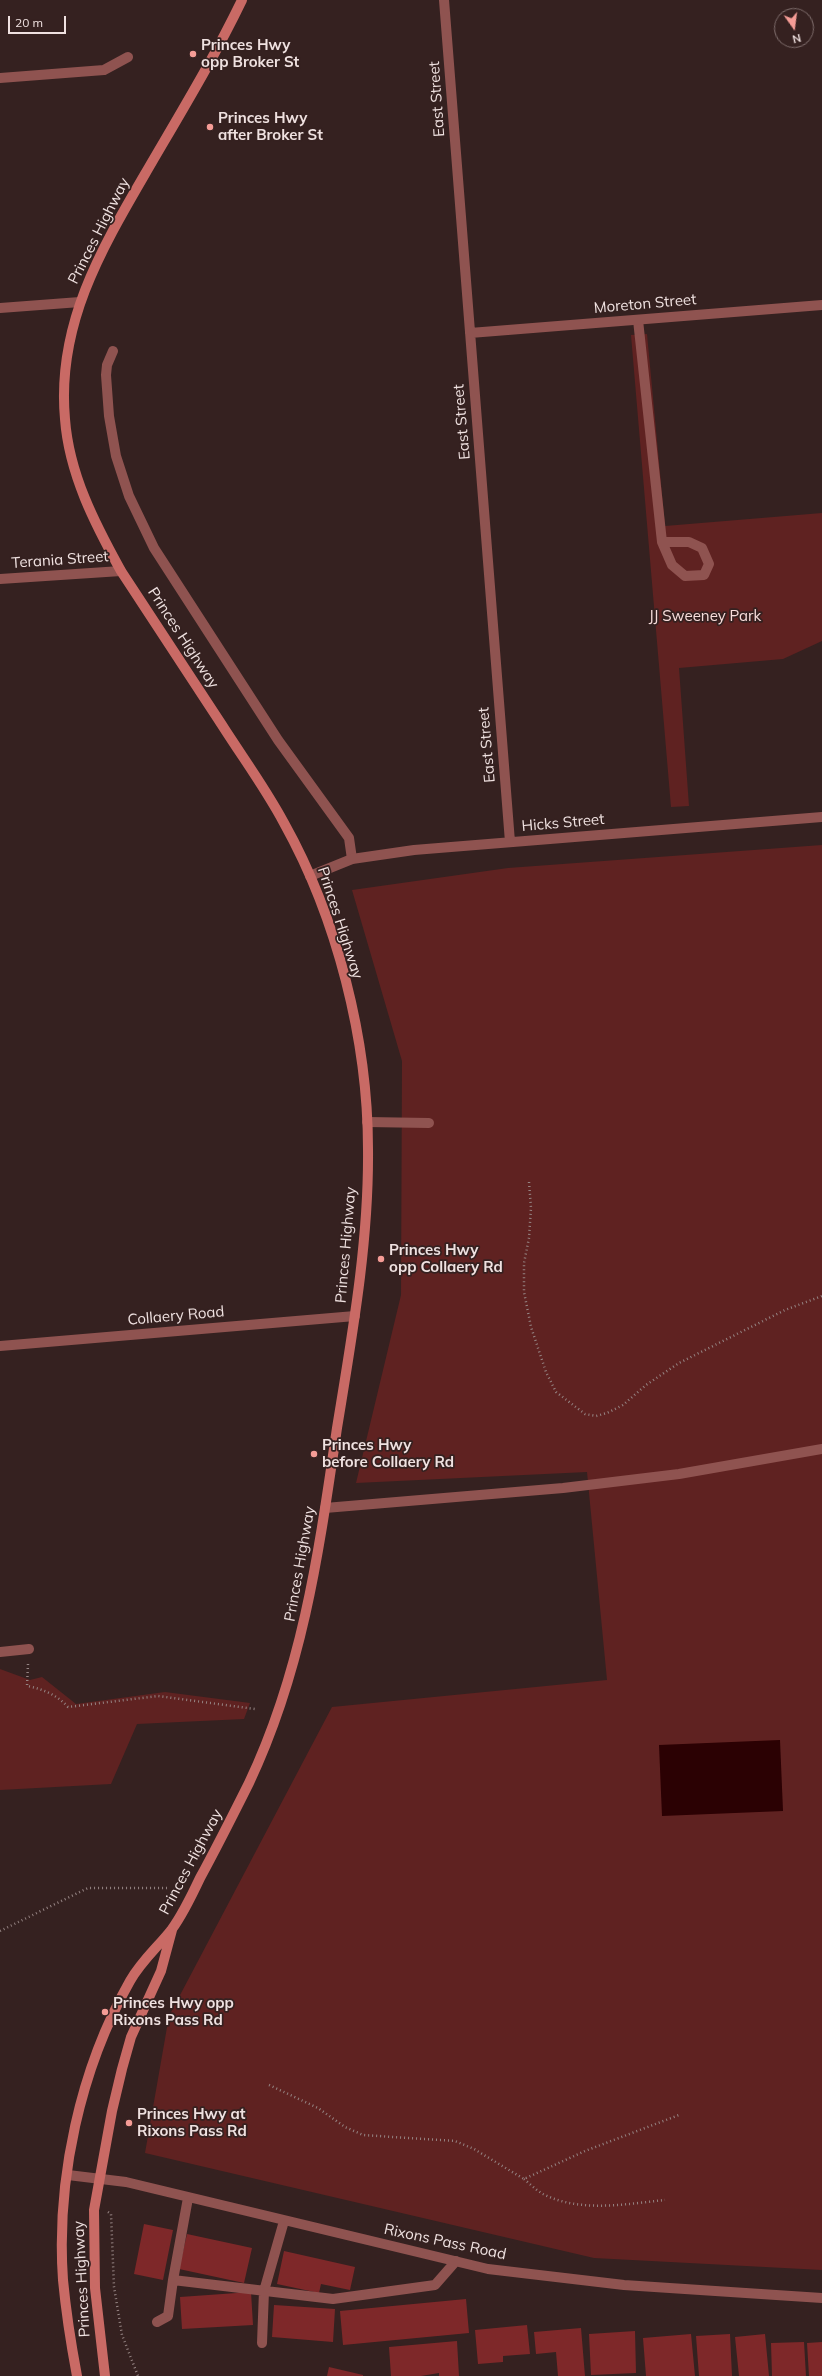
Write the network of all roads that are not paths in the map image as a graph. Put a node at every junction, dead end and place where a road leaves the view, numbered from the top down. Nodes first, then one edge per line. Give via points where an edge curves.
1 (242, 0) edge
2 (444, 0) edge
3 (128, 57) dead end
4 (0, 78) edge
5 (80, 302) junction
6 (822, 305) edge
7 (0, 308) edge
8 (638, 320) junction
9 (470, 333) junction
10 (113, 350) dead end
11 (662, 542) junction
12 (121, 571) junction
13 (0, 580) edge
14 (822, 817) edge
15 (510, 842) junction
16 (352, 859) junction
17 (310, 876) junction
18 (367, 1122) junction
19 (429, 1123) dead end
20 (355, 1316) junction
21 (0, 1346) edge
22 (822, 1449) edge
23 (325, 1508) junction
24 (30, 1649) road end
25 (0, 1652) edge
26 (172, 1928) junction
27 (68, 2175) junction
28 (100, 2178) junction
29 (188, 2198) junction
30 (284, 2221) junction
31 (456, 2261) junction
32 (173, 2280) junction
33 (264, 2291) junction
34 (822, 2298) edge
35 (156, 2322) dead end
36 (262, 2343) dead end
37 (77, 2376) edge
38 (105, 2376) edge

1 - 5 main road, Princes Highway via 206,71 111,234
2 - 9 street, East Street
3 - 4 street via 104,70
5 - 7 street
5 - 12 main road, Princes Highway via 67,358 64,394 69,448 84,495
6 - 8 street, Moreton Street
8 - 9 street, Moreton Street
8 - 11 street
9 - 15 street, East Street
10 - 16 street via 106,375 109,416 116,456 129,496 150,542 278,740 349,838
11 - 11 street via 672,565 685,576 704,575 709,564 702,548 689,542
12 - 13 street, Terania Street
12 - 17 main road, Princes Highway via 258,780 284,822
14 - 15 street, Hicks Street
15 - 16 street, Hicks Street via 414,850
16 - 17 street, Hicks Street
17 - 18 main road, Princes Highway via 336,950 353,1016 361,1058
18 - 19 street
18 - 20 main road, Princes Highway via 367,1186
20 - 21 street, Collaery Road
20 - 23 main road, Princes Highway
22 - 23 street via 679,1474 563,1488
23 - 26 main road, Princes Highway via 307,1613 298,1652 279,1708 248,1784
24 - 25 street
26 - 27 main road, Princes Highway via 143,1959 127,1985 107,2031 86,2086
26 - 28 main road, Princes Highway via 161,1971 131,2037 112,2110
27 - 28 street, Rixons Pass Road
27 - 37 main road, Princes Highway via 63,2235 63,2278
28 - 29 street, Rixons Pass Road
28 - 38 main road, Princes Highway via 94,2210 93,2252
29 - 30 street, Rixons Pass Road
29 - 32 street
30 - 31 street, Rixons Pass Road
30 - 33 street
31 - 33 street via 435,2285 333,2299
31 - 34 street, Rixons Pass Road via 488,2268 624,2285
32 - 33 street
32 - 35 street via 168,2316
33 - 36 street

